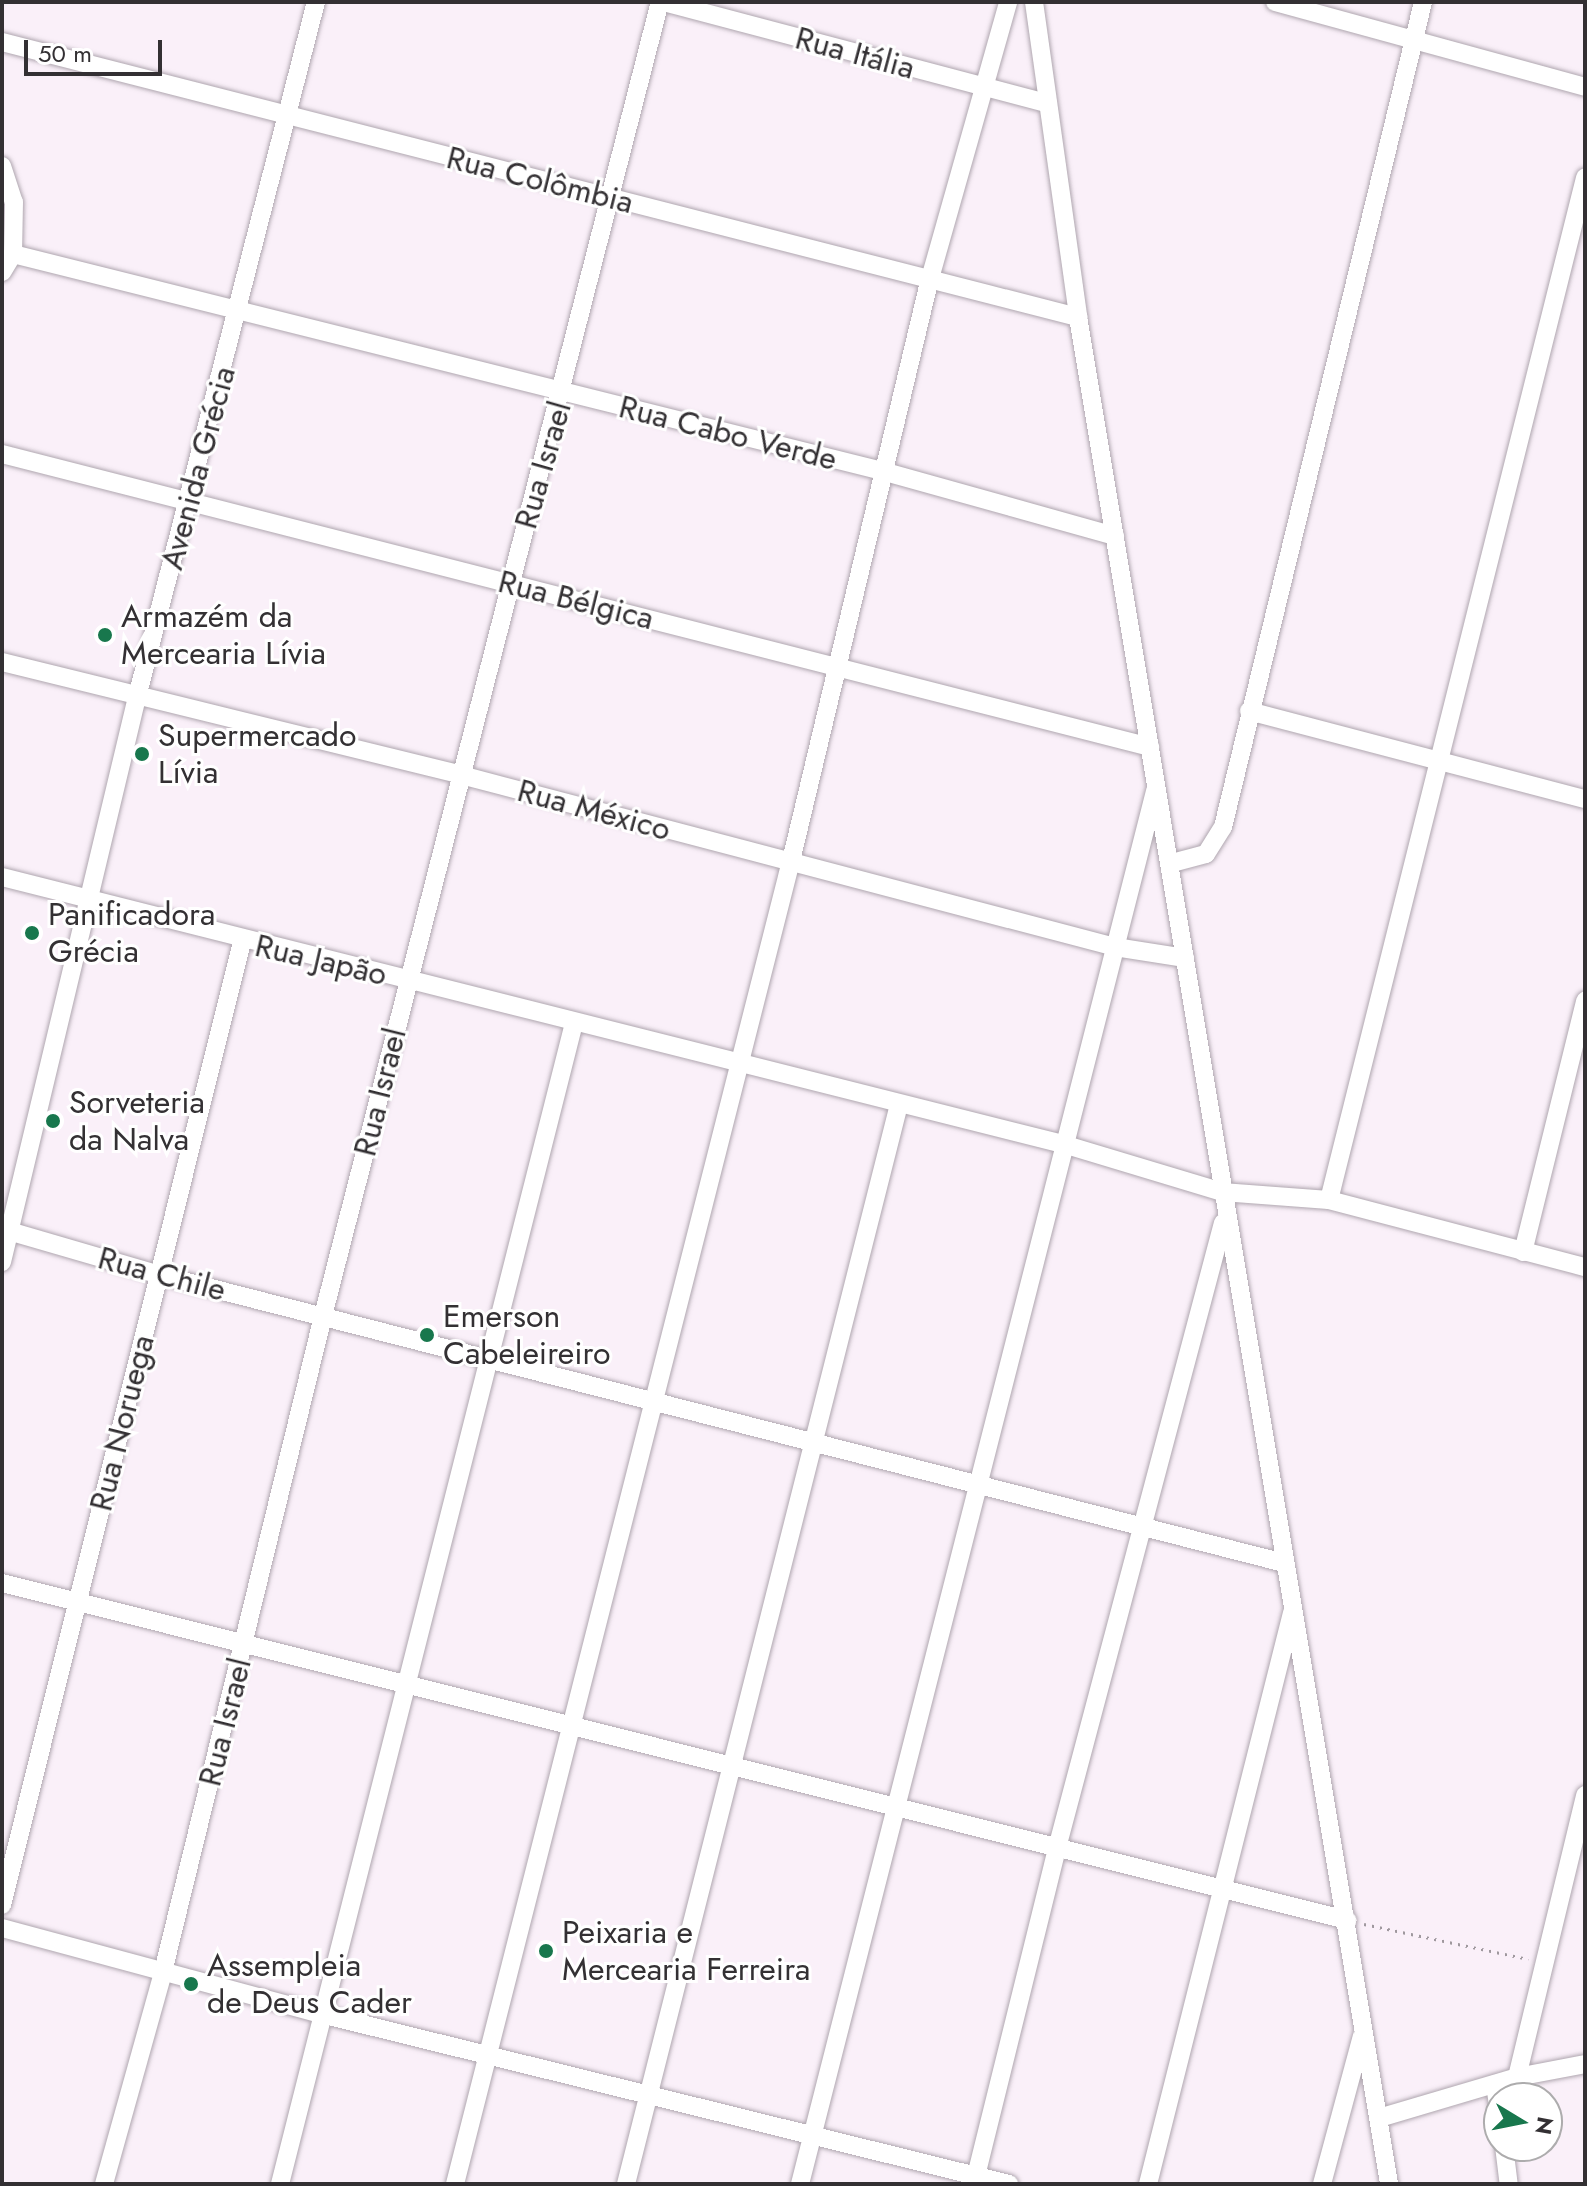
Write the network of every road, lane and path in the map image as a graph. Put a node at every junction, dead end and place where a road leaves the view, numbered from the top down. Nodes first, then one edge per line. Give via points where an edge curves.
1 (316, 2) edge
2 (662, 2) edge
3 (1008, 2) edge
4 (1034, 2) edge
5 (1275, 2) edge
6 (1423, 2) edge
7 (2, 42) edge
8 (1414, 44) junction
9 (1585, 87) edge
10 (982, 88) junction
11 (1046, 103) junction
12 (288, 117) junction
13 (2, 166) edge
14 (1585, 178) edge
15 (613, 198) junction
16 (13, 254) junction
17 (2, 272) edge
18 (929, 282) junction
19 (239, 310) junction
20 (1078, 317) junction
21 (564, 393) junction
22 (2, 454) edge
23 (882, 471) junction
24 (190, 503) junction
25 (1115, 536) junction
26 (510, 583) junction
27 (2, 662) edge
28 (837, 665) junction
29 (137, 697) junction
30 (1249, 711) junction
31 (1150, 747) junction
32 (1441, 761) junction
33 (461, 775) junction
34 (1156, 786) junction
35 (1585, 799) edge
36 (791, 861) junction
37 (1172, 863) junction
38 (2, 877) edge
39 (88, 902) junction
40 (242, 942) junction
41 (1115, 947) junction
42 (1185, 958) junction
43 (409, 980) junction
44 (1585, 1001) edge
45 (574, 1023) junction
46 (739, 1066) junction
47 (899, 1104) junction
48 (1063, 1144) junction
49 (1222, 1192) junction
50 (1329, 1200) junction
51 (1225, 1214) junction
52 (6, 1230) edge
53 (1523, 1252) junction
54 (2, 1262) edge
55 (1585, 1267) edge
56 (160, 1275) junction
57 (323, 1316) junction
58 (487, 1359) junction
59 (653, 1401) junction
60 (812, 1441) junction
61 (977, 1482) junction
62 (1140, 1528) junction
63 (1284, 1563) junction
64 (2, 1583) edge
65 (76, 1605) junction
66 (1293, 1607) junction
67 (243, 1646) junction
68 (405, 1686) junction
69 (571, 1724) junction
70 (732, 1766) junction
71 (1585, 1795) edge
72 (896, 1811) junction
73 (1057, 1848) junction
74 (1220, 1891) junction
75 (2, 1905) edge
76 (1347, 1920) junction
77 (2, 1928) edge
78 (1544, 1963) junction
79 (163, 1972) junction
80 (321, 2014) junction
81 (1364, 2028) junction
82 (488, 2054) junction
83 (1585, 2064) edge
84 (1517, 2077) junction
85 (1501, 2082) edge
86 (1483, 2088) edge
87 (650, 2093) junction
88 (1379, 2118) junction
89 (813, 2132) junction
90 (1506, 2162) edge
91 (975, 2180) edge
92 (104, 2184) edge
93 (280, 2184) edge
94 (455, 2184) edge
95 (626, 2184) edge
96 (800, 2184) edge
97 (1009, 2184) edge
98 (1148, 2184) edge
99 (1322, 2184) edge
100 (1389, 2184) edge
101 (1509, 2184) edge

1 - 12 street, Avenida Grécia
2 - 10 street, Rua Itália
2 - 15 street, Rua Israel
3 - 10 street
4 - 11 street
5 - 8 street
6 - 8 street
7 - 12 street, Rua Colômbia
8 - 9 street
8 - 30 street
10 - 11 street, Rua Itália
10 - 18 street
11 - 20 street
12 - 15 street, Rua Colômbia
12 - 19 street, Avenida Grécia
13 - 16 street via 14,202
14 - 32 street
15 - 18 street, Rua Colômbia
15 - 21 street, Rua Israel
16 - 17 street
16 - 19 street, Rua Cabo Verde
18 - 20 street, Rua Colômbia
18 - 23 street
19 - 21 street, Rua Cabo Verde
19 - 24 street, Avenida Grécia
20 - 25 street
21 - 23 street, Rua Cabo Verde
21 - 26 street, Rua Israel
22 - 24 street, Rua Bélgica
23 - 25 street, Rua Cabo Verde
23 - 28 street
24 - 26 street, Rua Bélgica
24 - 29 street, Avenida Grécia
25 - 31 street
26 - 28 street, Rua Bélgica
26 - 33 street, Rua Israel
27 - 29 street, Rua México
28 - 31 street, Rua Bélgica
28 - 36 street
29 - 33 street, Rua México
29 - 39 street, Avenida Grécia
30 - 32 street
30 - 37 street via 1216,844 1206,854
31 - 34 street
32 - 35 street
32 - 50 street
33 - 36 street, Rua México
33 - 43 street, Rua Israel
34 - 37 street
34 - 41 street
36 - 41 street, Rua México
36 - 46 street
37 - 42 street
38 - 39 street, Rua Japão
39 - 40 street, Rua Japão
39 - 52 street, Avenida Grécia
40 - 43 street, Rua Japão
40 - 56 street, Rua Noruega
41 - 42 street, Rua México
41 - 48 street
42 - 49 street
43 - 45 street, Rua Japão
43 - 57 street, Rua Israel
44 - 53 street
45 - 46 street, Rua Japão
45 - 58 street
46 - 47 street, Rua Japão
46 - 59 street
47 - 48 street, Rua Japão
47 - 60 street
48 - 49 street, Rua Japão
48 - 61 street
49 - 50 street, Rua Japão
49 - 51 street
50 - 53 street, Rua Japão
51 - 62 street
51 - 63 street
52 - 54 street, Avenida Grécia
52 - 56 street, Rua Chile
53 - 55 street, Rua Japão
56 - 57 street, Rua Chile
56 - 65 street, Rua Noruega
57 - 58 street, Rua Chile
57 - 67 street, Rua Israel
58 - 59 street, Rua Chile
58 - 68 street
59 - 60 street, Rua Chile
59 - 69 street
60 - 61 street, Rua Chile
60 - 70 street
61 - 62 street, Rua Chile
61 - 72 street
62 - 63 street, Rua Chile
62 - 73 street
63 - 66 street
64 - 65 street
65 - 67 street
65 - 75 street, Rua Noruega
66 - 74 street
66 - 76 street
67 - 68 street
67 - 79 street, Rua Israel
68 - 69 street
68 - 80 street
69 - 70 street
69 - 82 street
70 - 72 street
70 - 87 street
71 - 78 street
72 - 73 street
72 - 89 street
73 - 74 street
73 - 91 street
74 - 76 street
74 - 98 street
76 - 78 path
76 - 81 street
77 - 79 street
78 - 84 street
79 - 80 street
79 - 92 street, Rua Israel
80 - 82 street
80 - 93 street
81 - 88 street
81 - 99 street
82 - 87 street
82 - 94 street
83 - 84 street
84 - 85 street
86 - 88 street
87 - 89 street
87 - 95 street
88 - 100 street
89 - 91 street
89 - 96 street
90 - 101 street
91 - 97 street

